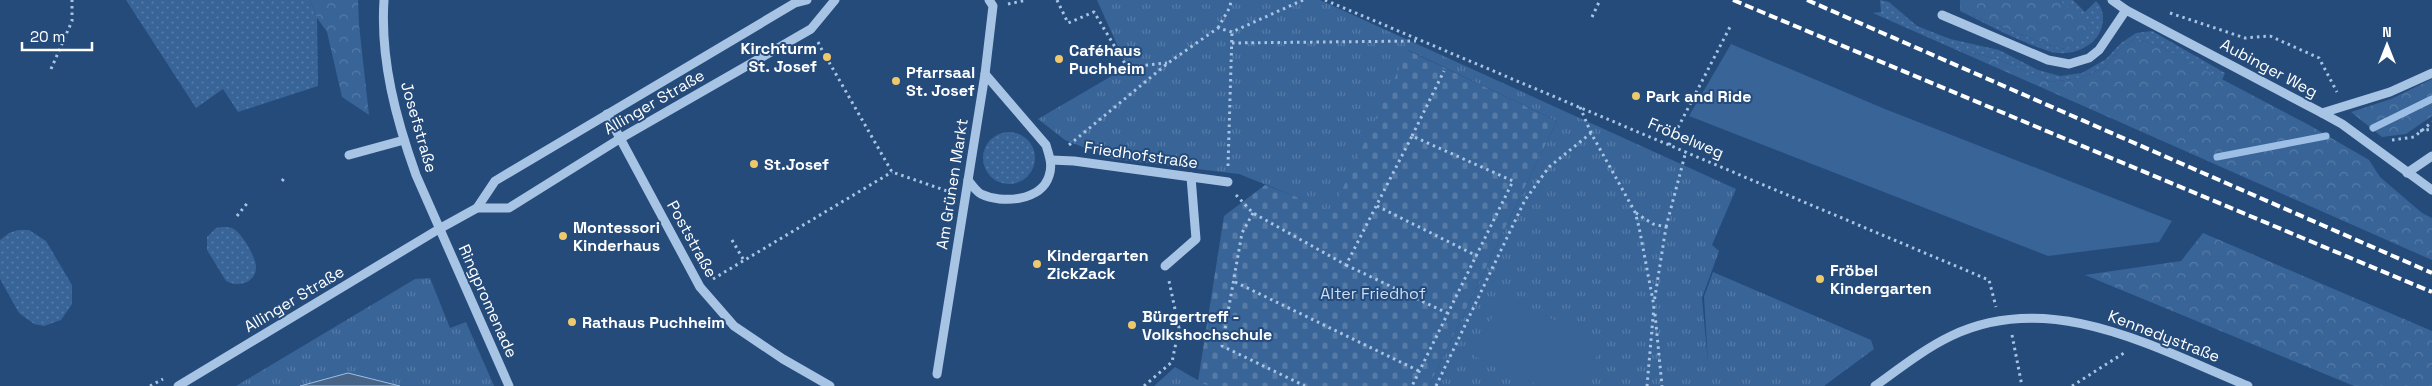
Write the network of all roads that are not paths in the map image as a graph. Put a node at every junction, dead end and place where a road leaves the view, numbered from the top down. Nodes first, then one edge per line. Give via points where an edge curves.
1 (384, 0) edge
2 (807, 0) edge
3 (835, 0) edge
4 (989, 0) edge
5 (2112, 0) edge
6 (2126, 10) junction
7 (1942, 15) dead end
8 (2432, 73) edge
9 (985, 74) junction
10 (2322, 113) junction
11 (607, 114) junction
12 (621, 138) junction
13 (404, 140) junction
14 (349, 155) dead end
15 (2432, 156) edge
16 (1051, 160) junction
17 (2406, 173) junction
18 (1190, 177) junction
19 (968, 180) junction
20 (1228, 182) road end
21 (2432, 190) edge
22 (477, 208) junction
23 (439, 229) junction
24 (1165, 266) road end
25 (937, 374) dead end
26 (2230, 383) edge
27 (178, 386) edge
28 (509, 386) edge
29 (830, 386) edge
30 (1875, 386) edge
31 (2248, 386) edge

1 - 13 street, Josefstraße via 384,37 393,102
2 - 11 street, Allinger Straße via 796,3
3 - 12 street, Allinger Straße via 811,29
4 - 9 street, Am Grünen Markt via 993,6
5 - 6 street, Aubinger Weg
6 - 7 street via 2099,50 2089,58 2069,64 2048,60
6 - 10 street, Aubinger Weg
8 - 10 street via 2390,92
9 - 16 street via 1046,145
9 - 19 street, Am Grünen Markt
10 - 17 street, Aubinger Weg via 2342,124
11 - 12 street, Poststraße
11 - 22 street, Allinger Straße via 495,180
12 - 22 street, Allinger Straße via 509,208
12 - 29 street, Poststraße via 700,287 734,326
13 - 14 street
13 - 23 street, Josefstraße
15 - 17 street
16 - 18 street, Friedhofstraße
16 - 19 street via 1049,177 1037,192 1019,199 994,199 980,193
17 - 21 street, Aubinger Weg
18 - 20 street, Friedhofstraße
18 - 24 street via 1196,238
19 - 25 street, Am Grünen Markt
22 - 23 street, Allinger Straße
23 - 27 street, Allinger Straße
23 - 28 street, Ringpromenade
26 - 30 street, Kennedystraße via 2130,337 2100,327 2069,320 2009,320 1953,335 1931,346
26 - 31 street, Kennedystraße

